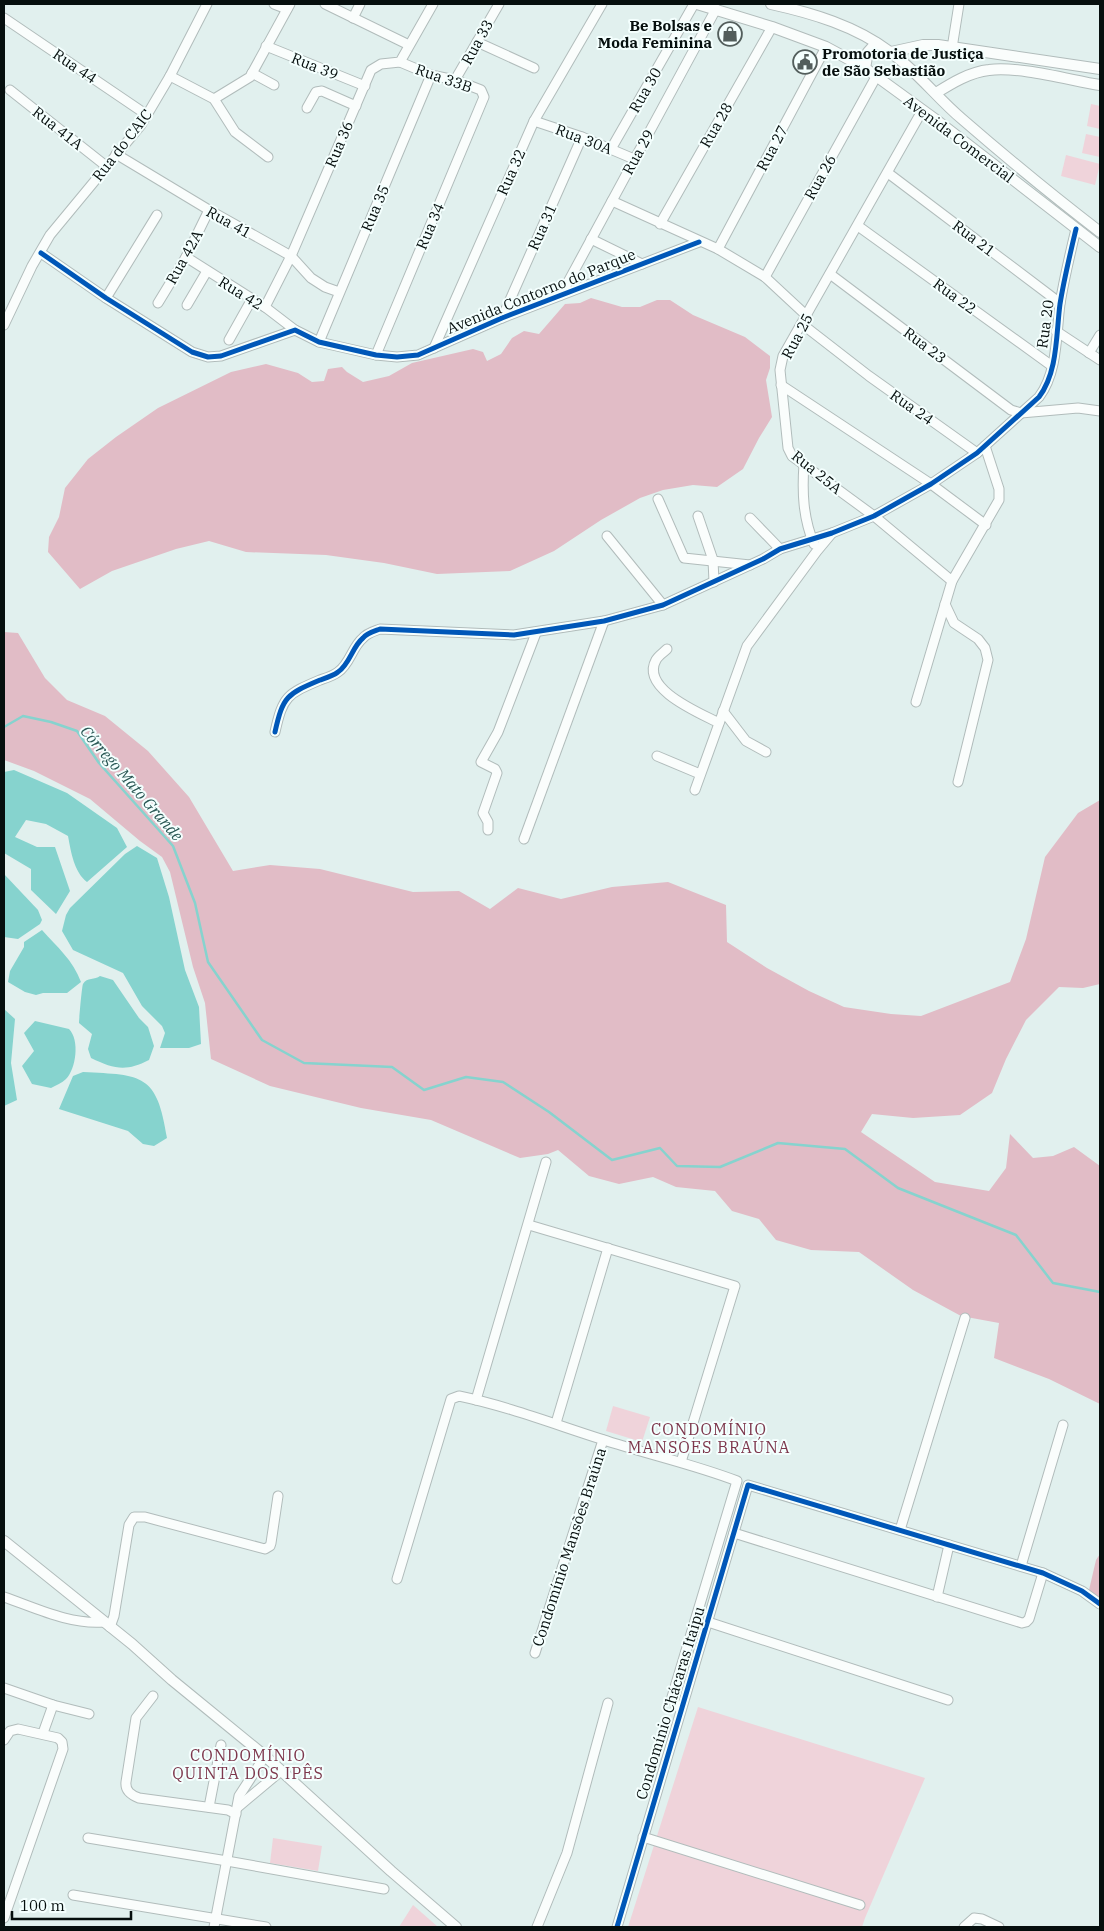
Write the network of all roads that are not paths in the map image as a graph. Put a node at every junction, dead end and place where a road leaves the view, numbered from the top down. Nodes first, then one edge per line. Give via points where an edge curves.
1 (207, 4) edge
2 (274, 4) edge
3 (325, 4) edge
4 (360, 4) edge
5 (433, 4) edge
6 (498, 4) edge
7 (602, 4) edge
8 (696, 4) edge
9 (771, 4) edge
10 (959, 4) edge
11 (288, 6) edge
12 (716, 9) junction
13 (4, 18) edge
14 (353, 18) junction
15 (772, 27) junction
16 (477, 42) junction
17 (876, 43) junction
18 (409, 45) junction
19 (266, 46) junction
20 (826, 47) junction
21 (952, 48) junction
22 (890, 52) junction
23 (400, 62) junction
24 (534, 68) dead end
25 (865, 68) junction
26 (1100, 69) edge
27 (252, 73) junction
28 (431, 75) junction
29 (170, 76) junction
30 (876, 77) junction
31 (455, 80) junction
32 (274, 85) dead end
33 (1100, 85) edge
34 (364, 86) junction
35 (10, 90) dead end
36 (936, 93) junction
37 (484, 97) joint
38 (214, 99) junction
39 (356, 106) junction
40 (307, 108) dead end
41 (950, 108) junction
42 (922, 110) junction
43 (147, 115) junction
44 (935, 119) junction
45 (534, 121) junction
46 (582, 137) junction
47 (611, 150) junction
48 (116, 154) junction
49 (268, 157) dead end
50 (634, 159) junction
51 (106, 166) junction
52 (888, 173) junction
53 (612, 201) junction
54 (209, 210) junction
55 (157, 215) dead end
56 (660, 224) junction
57 (858, 226) junction
58 (1076, 230) junction
59 (1100, 232) edge
60 (591, 239) junction
61 (699, 242) junction
62 (1100, 247) edge
63 (718, 249) junction
64 (40, 253) junction
65 (290, 256) junction
66 (186, 257) junction
67 (642, 264) junction
68 (207, 271) junction
69 (830, 274) junction
70 (764, 277) junction
71 (339, 292) junction
72 (561, 295) junction
73 (106, 298) junction
74 (252, 299) junction
75 (158, 303) dead end
76 (1060, 303) junction
77 (187, 305) dead end
78 (265, 307) junction
79 (807, 316) junction
80 (502, 318) junction
81 (802, 324) junction
82 (4, 325) edge
83 (296, 330) junction
84 (1056, 332) junction
85 (1100, 335) edge
86 (230, 340) dead end
87 (319, 342) junction
88 (434, 348) junction
89 (1089, 353) junction
90 (376, 355) junction
91 (1100, 360) edge
92 (1052, 366) junction
93 (781, 385) junction
94 (1100, 411) edge
95 (1021, 413) junction
96 (985, 446) junction
97 (977, 453) junction
98 (804, 464) junction
99 (931, 484) junction
100 (658, 499) dead end
101 (698, 516) dead end
102 (874, 516) junction
103 (750, 518) dead end
104 (986, 525) junction
105 (832, 533) junction
106 (607, 536) dead end
107 (812, 539) junction
108 (780, 549) junction
109 (817, 551) junction
110 (713, 560) junction
111 (751, 565) junction
112 (952, 581) junction
113 (714, 582) junction
114 (945, 604) junction
115 (663, 605) junction
116 (604, 621) junction
117 (536, 633) junction
118 (667, 649) dead end
119 (916, 702) dead end
120 (723, 712) junction
121 (719, 723) junction
122 (275, 732) dead end
123 (766, 752) dead end
124 (657, 756) dead end
125 (700, 774) junction
126 (958, 782) dead end
127 (695, 790) dead end
128 (488, 830) dead end
129 (524, 839) dead end
130 (546, 1162) dead end
131 (529, 1225) junction
132 (608, 1248) junction
133 (964, 1318) dead end
134 (476, 1400) junction
135 (556, 1423) junction
136 (1063, 1425) dead end
137 (603, 1440) junction
138 (681, 1462) junction
139 (278, 1496) dead end
140 (900, 1530) junction
141 (734, 1533) junction
142 (4, 1541) edge
143 (949, 1545) junction
144 (1021, 1566) junction
145 (1043, 1573) junction
146 (397, 1579) dead end
147 (4, 1597) edge
148 (937, 1597) junction
149 (1100, 1604) edge
150 (708, 1622) junction
151 (107, 1624) junction
152 (535, 1653) dead end
153 (4, 1688) edge
154 (152, 1696) dead end
155 (948, 1700) dead end
156 (608, 1704) dead end
157 (53, 1705) junction
158 (681, 1708) junction
159 (89, 1714) dead end
160 (43, 1734) junction
161 (4, 1740) edge
162 (221, 1745) dead end
163 (265, 1756) junction
164 (280, 1771) junction
165 (209, 1807) junction
166 (237, 1810) junction
167 (643, 1837) junction
168 (88, 1838) dead end
169 (227, 1861) junction
170 (384, 1890) dead end
171 (73, 1895) dead end
172 (860, 1905) dead end
173 (4, 1918) edge
174 (215, 1923) edge
175 (266, 1927) edge
176 (456, 1927) edge
177 (536, 1927) edge
178 (617, 1927) edge
179 (964, 1927) edge
180 (999, 1927) edge

1 - 29 street, Rua do CAIC
2 - 11 street
3 - 14 street
4 - 14 street
5 - 18 street
6 - 16 street, Rua 33
7 - 45 street, Rua 32
8 - 12 street, Avenida Comercial
8 - 47 street, Rua 30
9 - 17 street, Avenida Comercial via 836,24
10 - 21 street
11 - 19 street
12 - 15 street, Avenida Comercial
12 - 50 street, Rua 29
13 - 43 street, Rua 44
14 - 18 street
15 - 20 street, Avenida Comercial
15 - 56 street, Rua 28
16 - 24 street
16 - 31 street, Rua 33
17 - 22 street, Avenida Comercial
17 - 25 street via 868,52
18 - 23 street
19 - 27 street
19 - 34 street, Rua 39
20 - 25 street, Avenida Comercial
20 - 63 street, Rua 27
21 - 22 street via 924,45
21 - 26 street
22 - 36 street, Avenida Comercial
23 - 28 street, Rua 33B
23 - 34 street, Rua 36 via 375,66
25 - 30 street, Avenida Comercial
27 - 32 street
27 - 38 street
28 - 31 street, Rua 33B
28 - 71 street, Rua 35
29 - 38 street
29 - 43 street, Rua do CAIC
30 - 42 street, Avenida Comercial
30 - 70 street, Rua 26
31 - 37 street, Rua 33B via 481,90
33 - 36 street via 1010,69 988,70 955,81
34 - 39 street, Rua 36
35 - 51 street, Rua 41A
36 - 41 street, Avenida Comercial
37 - 90 street, Rua 34
38 - 49 street via 235,132
39 - 40 street via 322,91 316,92
39 - 65 street, Rua 36
41 - 44 street
41 - 59 street, Avenida Comercial via 1022,171
42 - 44 street, Avenida Comercial
42 - 52 street, Rua 25
43 - 48 street, Rua do CAIC
44 - 58 street, Avenida Comercial
45 - 46 street, Rua 30A
45 - 88 street, Rua 32
46 - 47 street, Rua 30A
46 - 80 street, Rua 31
47 - 50 street, Rua 30A
48 - 51 street, Rua do CAIC
48 - 54 street, Rua 41
50 - 53 street, Rua 29
51 - 64 street, Rua do CAIC via 50,235
52 - 57 street, Rua 25
52 - 76 street, Rua 21
53 - 56 street
53 - 60 street, Rua 29
54 - 65 street, Rua 41
54 - 66 street, Rua 42A
55 - 73 street
56 - 61 street
57 - 69 street, Rua 25
57 - 92 street, Rua 22
58 - 62 street, Avenida Comercial
58 - 76 street, Rua 20
60 - 67 street
60 - 72 street, Rua 29
61 - 63 street
61 - 67 street, Avenida Contorno do Parque
63 - 70 street
64 - 73 street
64 - 82 street
65 - 71 street, Rua 41 via 311,278
65 - 78 street, Rua 36
66 - 68 street, Rua 42
66 - 75 street, Rua 42A
67 - 72 street, Avenida Contorno do Parque
68 - 74 street, Rua 42
68 - 77 street
69 - 79 street, Rua 25
69 - 95 street, Rua 23 via 1011,410
70 - 79 street
71 - 87 street, Rua 35
72 - 80 street, Avenida Contorno do Parque
73 - 83 street via 192,352 208,357 221,356
74 - 78 street, Rua 42
74 - 86 street
76 - 84 street, Rua 20
78 - 83 street, Rua 42
79 - 81 street, Rua 25
80 - 88 street, Avenida Contorno do Parque
81 - 93 street, Rua 25 via 783,356
81 - 97 street, Rua 24
83 - 87 street, Avenida Contorno do Parque
84 - 89 street
84 - 92 street, Rua 20
85 - 89 street
87 - 90 street, Avenida Contorno do Parque
88 - 90 street, Avenida Contorno do Parque via 398,358
89 - 91 street
92 - 95 street, Rua 20 via 1044,390
93 - 98 street, Rua 25A via 788,448 792,456
93 - 99 street
94 - 95 street via 1078,408
95 - 96 street
96 - 97 street
96 - 104 street via 999,489 997,505
97 - 99 street
98 - 102 street, Rua 25A
98 - 107 street via 803,497
99 - 102 street
99 - 104 street
100 - 110 street via 684,558
101 - 110 street
102 - 105 street
102 - 112 street
103 - 108 street
104 - 112 street
105 - 107 street
105 - 109 street
106 - 115 street
107 - 108 street
107 - 109 street
108 - 111 street
109 - 120 street via 746,646
110 - 111 street
110 - 113 street
111 - 113 street
112 - 114 street
113 - 115 street
114 - 119 street
114 - 126 street via 954,622 985,648 988,660
115 - 116 street
116 - 117 street
116 - 129 street
117 - 122 street via 514,635 380,629 364,636 337,674 296,690 285,700
117 - 128 street via 498,732 481,762 495,769 497,774 483,813
118 - 121 street via 656,660 653,670 657,681 668,696
120 - 121 street
120 - 123 street via 746,741
121 - 125 street
124 - 125 street
125 - 127 street
130 - 131 street
131 - 132 street
131 - 134 street
132 - 135 street
132 - 138 street via 735,1286
133 - 140 street
134 - 135 street, Condomínio Mansões Braúna
134 - 146 street, Condomínio Mansões Braúna via 458,1396 451,1399
135 - 137 street, Condomínio Mansões Braúna
136 - 144 street
137 - 138 street, Condomínio Mansões Braúna
137 - 152 street, Condomínio Mansões Braúna
138 - 158 street, Condomínio Mansões Braúna via 737,1480 672,1697 676,1706
139 - 151 street via 272,1543 265,1549 145,1516 134,1517 129,1526 114,1616
140 - 141 street, Condomínio Chácaras Itaipu via 748,1486
140 - 143 street
141 - 148 street
141 - 150 street, Condomínio Chácaras Itaipu
142 - 151 street
143 - 144 street
143 - 148 street
144 - 145 street
145 - 148 street via 1029,1619 1022,1623
145 - 149 street via 1082,1591
147 - 151 street via 76,1621
150 - 155 street
150 - 158 street, Condomínio Chácaras Itaipu
151 - 163 street
153 - 157 street
154 - 165 street via 136,1718 126,1789 139,1798
156 - 177 street via 566,1853
157 - 159 street
157 - 160 street
158 - 167 street, Condomínio Chácaras Itaipu
160 - 161 street via 13,1729
160 - 173 street via 60,1740 63,1749
162 - 165 street
163 - 164 street
163 - 166 street via 239,1796
164 - 166 street
164 - 176 street
165 - 166 street
166 - 169 street
167 - 172 street
167 - 178 street, Condomínio Chácaras Itaipu
168 - 169 street
169 - 170 street
169 - 174 street
171 - 174 street
174 - 175 street
179 - 180 street via 974,1918

